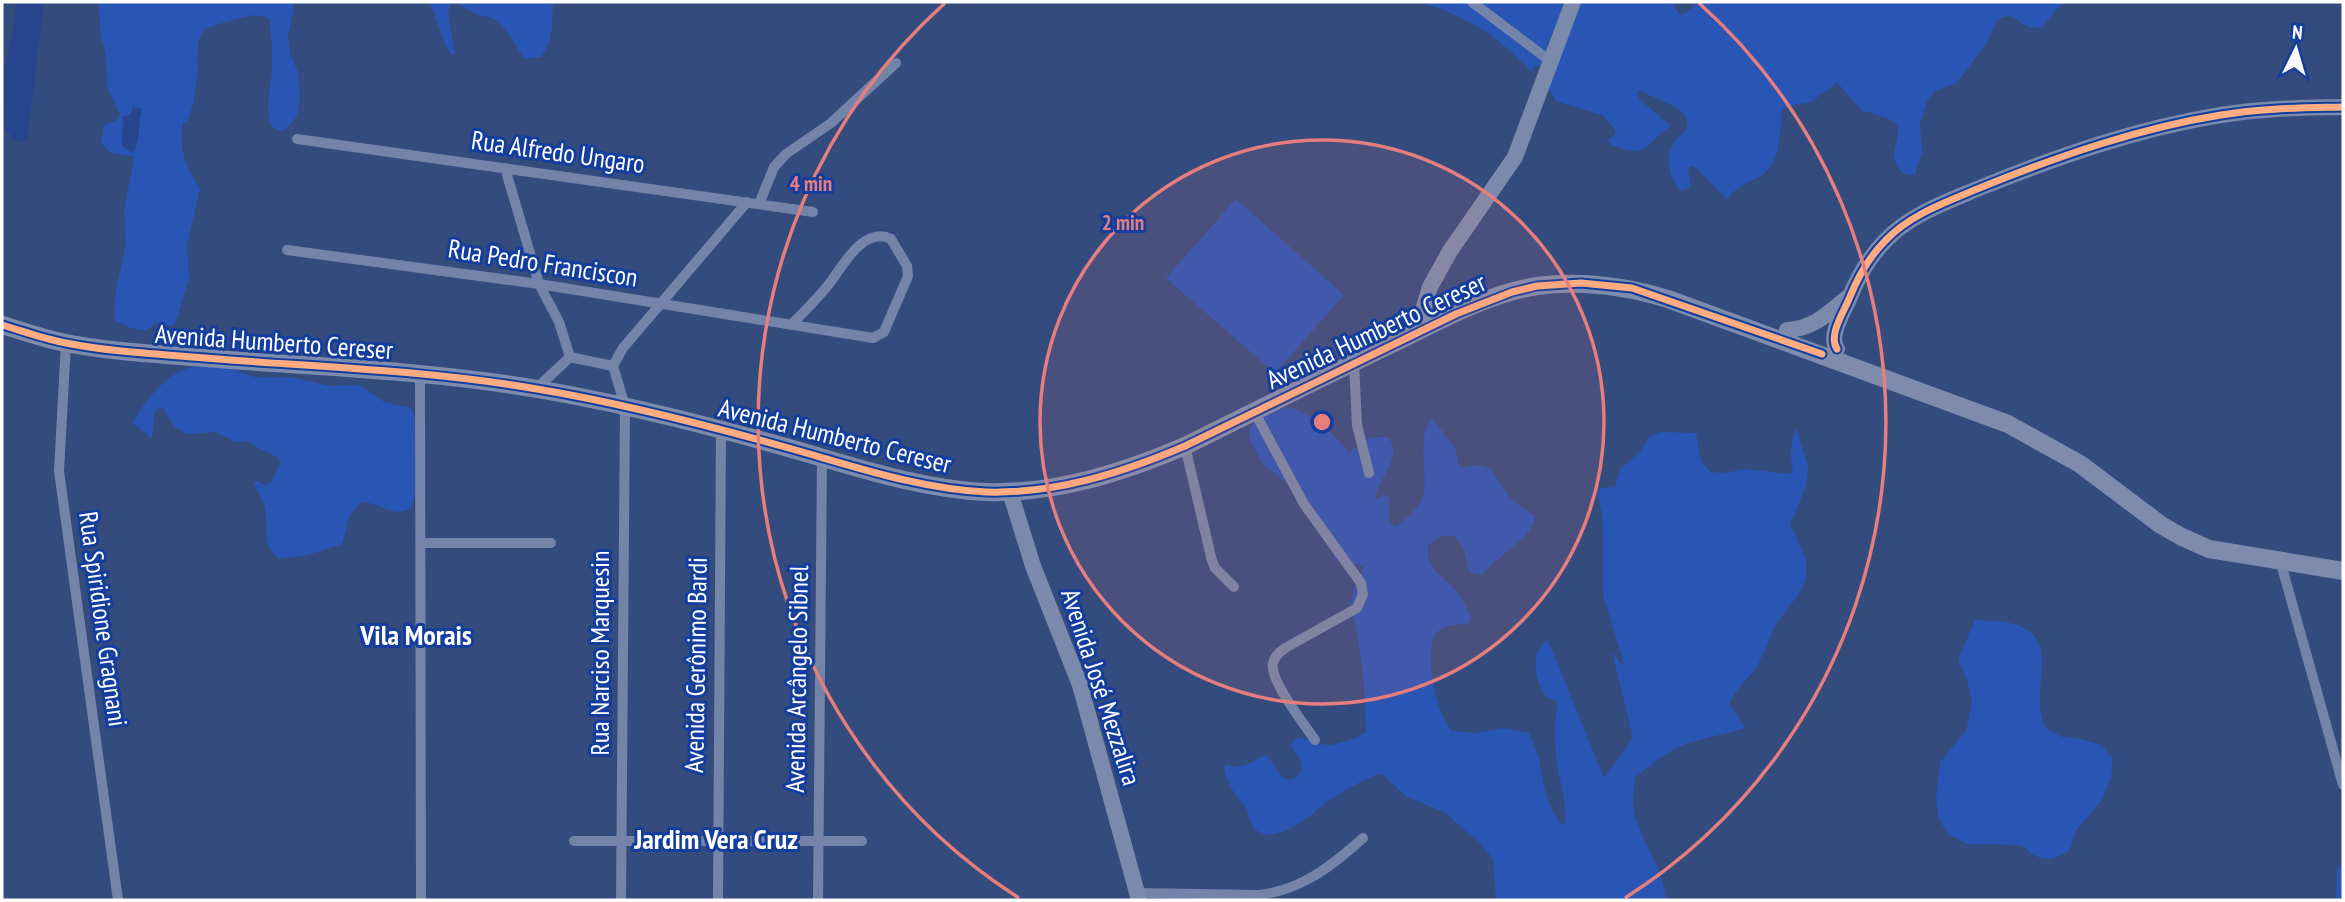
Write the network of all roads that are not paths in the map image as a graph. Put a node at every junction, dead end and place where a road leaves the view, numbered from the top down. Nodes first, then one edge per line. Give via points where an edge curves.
1 (1472, 2) edge
2 (1573, 2) edge
3 (1550, 61) junction
4 (895, 63) dead end
5 (2343, 107) edge
6 (297, 139) dead end
7 (505, 168) junction
8 (747, 202) junction
9 (759, 204) junction
10 (813, 212) dead end
11 (287, 250) dead end
12 (539, 284) junction
13 (1850, 296) junction
14 (660, 304) junction
15 (2, 325) edge
16 (792, 325) junction
17 (1416, 332) junction
18 (1797, 338) junction
19 (66, 343) junction
20 (1827, 349) junction
21 (570, 357) junction
22 (1353, 363) junction
23 (613, 366) junction
24 (420, 374) junction
25 (536, 389) junction
26 (625, 406) junction
27 (1254, 411) junction
28 (721, 429) junction
29 (1185, 446) junction
30 (822, 457) junction
31 (1369, 473) dead end
32 (1010, 492) junction
33 (421, 543) junction
34 (551, 543) dead end
35 (2280, 559) junction
36 (2343, 571) edge
37 (1234, 587) dead end
38 (1315, 740) dead end
39 (2343, 785) edge
40 (1363, 838) dead end
41 (574, 841) dead end
42 (622, 841) junction
43 (717, 841) junction
44 (818, 841) junction
45 (862, 841) dead end
46 (1138, 897) edge
47 (118, 900) edge
48 (422, 900) edge
49 (621, 900) edge
50 (718, 900) edge
51 (818, 900) edge

1 - 3 street
2 - 3 street
3 - 17 street via 1515,157 1450,251 1430,287
4 - 9 street via 831,123 786,154 774,167
5 - 13 street via 2220,115 2112,140 2013,175 1902,226 1872,256
6 - 7 street, Rua Alfredo Ungaro
7 - 8 street, Rua Alfredo Ungaro
7 - 12 street
8 - 9 street, Rua Alfredo Ungaro
8 - 14 street
9 - 10 street, Rua Alfredo Ungaro
11 - 12 street, Rua Pedro Franciscon
12 - 14 street, Rua Pedro Franciscon
12 - 21 street via 559,322
13 - 18 street via 1800,330
13 - 20 street
14 - 16 street, Rua Pedro Franciscon
14 - 23 street
15 - 19 main road, Avenida Humberto Cereser
16 - 16 street, Rua Pedro Franciscon via 873,338 882,335 908,276 891,239 866,241 849,255
17 - 18 main road, Avenida Humberto Cereser via 1512,292 1581,283 1698,299
17 - 22 main road, Avenida Humberto Cereser
18 - 20 main road, Avenida Humberto Cereser
19 - 24 main road, Avenida Humberto Cereser via 124,352
19 - 47 street, Rua Spiridione Gragnani via 60,471
20 - 35 main road, Avenida Humberto Cereser via 1890,371 2046,444 2182,537 2209,549
21 - 23 street
21 - 25 street
22 - 27 main road, Avenida Humberto Cereser
22 - 31 street via 1357,425
23 - 26 street, Rua Narciso Marquesin
24 - 25 main road, Avenida Humberto Cereser
24 - 33 street
25 - 26 main road, Avenida Humberto Cereser
26 - 28 main road, Avenida Humberto Cereser
26 - 42 street, Rua Narciso Marquesin
27 - 29 main road, Avenida Humberto Cereser
27 - 38 street via 1304,504 1361,583 1363,594 1357,608 1287,646 1273,662 1274,677
28 - 30 main road, Avenida Humberto Cereser
28 - 43 street, Avenida Gerônimo Bardi
29 - 32 main road, Avenida Humberto Cereser via 1103,477
29 - 37 street via 1212,561
30 - 32 main road, Avenida Humberto Cereser via 931,485
30 - 44 street, Avenida Arcângelo Sibnel
32 - 46 street, Avenida José Mezzalira via 1033,566 1080,685
33 - 34 street
33 - 48 street
35 - 36 main road
35 - 39 street
40 - 46 street via 1326,870 1274,894
41 - 42 street
42 - 43 street
42 - 49 street, Rua Narciso Marquesin
43 - 44 street
43 - 50 street, Avenida Gerônimo Bardi
44 - 45 street
44 - 51 street, Avenida Arcângelo Sibnel

